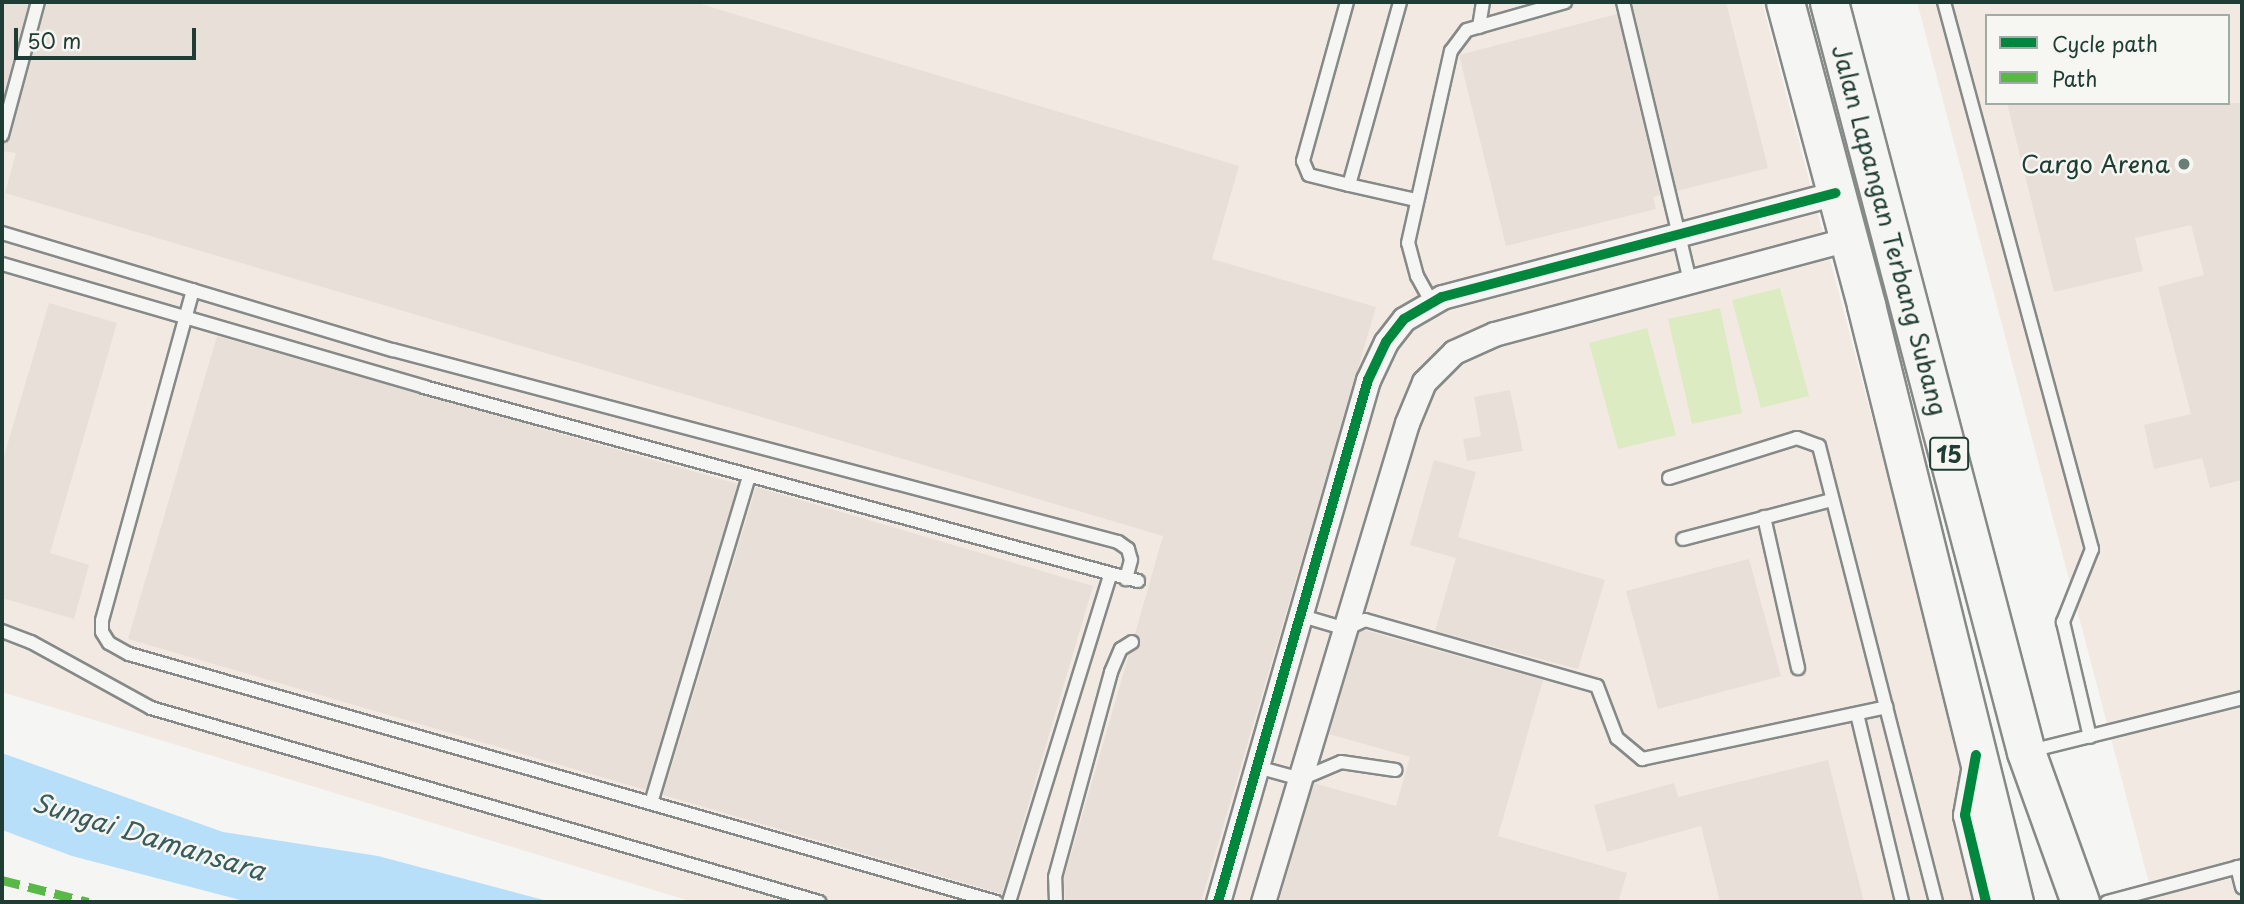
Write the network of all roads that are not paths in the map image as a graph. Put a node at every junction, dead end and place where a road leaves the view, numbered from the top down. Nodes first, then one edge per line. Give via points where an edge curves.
1 (38, 2) edge
2 (1348, 2) edge
3 (1400, 2) edge
4 (1483, 2) edge
5 (1565, 2) edge
6 (1623, 2) edge
7 (1784, 2) edge
8 (1829, 2) edge
9 (1944, 2) edge
10 (1545, 5) edge
11 (1479, 27) junction
12 (2, 135) edge
13 (1349, 185) junction
14 (1836, 193) junction
15 (1416, 200) junction
16 (2, 233) edge
17 (1680, 234) junction
18 (1848, 239) junction
19 (2, 264) edge
20 (1690, 282) junction
21 (193, 290) junction
22 (1432, 303) junction
23 (186, 317) junction
24 (749, 476) junction
25 (1669, 478) dead end
26 (1832, 500) junction
27 (1764, 517) junction
28 (1683, 539) dead end
29 (1110, 575) junction
30 (1302, 616) junction
31 (1346, 629) junction
32 (2, 631) edge
33 (1132, 642) dead end
34 (1798, 668) dead end
35 (2242, 698) edge
36 (1887, 707) junction
37 (1857, 714) junction
38 (2090, 737) junction
39 (2026, 752) junction
40 (1976, 755) junction
41 (1257, 767) junction
42 (1395, 770) dead end
43 (1301, 779) junction
44 (651, 803) junction
45 (2240, 867) edge
46 (2242, 887) edge
47 (819, 902) edge
48 (996, 902) edge
49 (1009, 902) edge
50 (1056, 902) edge
51 (1218, 902) edge
52 (1264, 902) edge
53 (1902, 902) edge
54 (1936, 902) edge
55 (1986, 902) edge
56 (2014, 902) edge
57 (2080, 902) edge
58 (2107, 902) edge

1 - 12 lane
2 - 13 lane via 1303,161 1309,175
3 - 13 lane
4 - 11 lane
5 - 10 lane
6 - 17 lane
7 - 14 main road, Jalan Lapangan Terbang Subang / 15
8 - 39 main road, Jalan Lapangan Terbang Subang / 15
9 - 38 lane via 2092,549 2063,622
10 - 11 lane
11 - 15 lane via 1466,30 1451,51
13 - 15 lane
14 - 17 street
14 - 18 main road, Jalan Lapangan Terbang Subang / 15
15 - 22 lane via 1408,243 1410,259
16 - 21 lane
17 - 20 lane
17 - 22 street
18 - 20 street
18 - 40 main road, Jalan Lapangan Terbang Subang / 15
19 - 23 lane
20 - 31 street via 1494,334 1454,352 1424,382 1407,423
21 - 23 lane
21 - 29 lane via 407,353 1118,542 1128,549 1132,580
22 - 30 street via 1404,320 1386,342 1368,380
23 - 24 lane
23 - 44 lane via 102,621 109,643 129,654
24 - 29 lane
24 - 44 lane
25 - 26 lane via 1797,438 1819,446
26 - 27 lane
26 - 36 lane
27 - 28 lane
27 - 34 lane
29 - 49 lane
30 - 31 lane
30 - 41 street
31 - 37 lane via 1366,621 1597,686 1617,738 1642,759
31 - 43 street
32 - 47 lane via 31,642 151,708
33 - 50 lane via 1121,649 1111,672 1055,877
35 - 38 lane
36 - 37 lane
36 - 54 lane
37 - 53 lane
38 - 39 lane
39 - 57 main road, Jalan Lapangan Terbang Subang / 15
40 - 55 street via 1965,815
40 - 56 main road, Jalan Lapangan Terbang Subang / 15
41 - 43 lane
41 - 51 street
42 - 43 lane via 1341,762
43 - 52 street
44 - 48 lane
45 - 46 lane
45 - 58 lane

